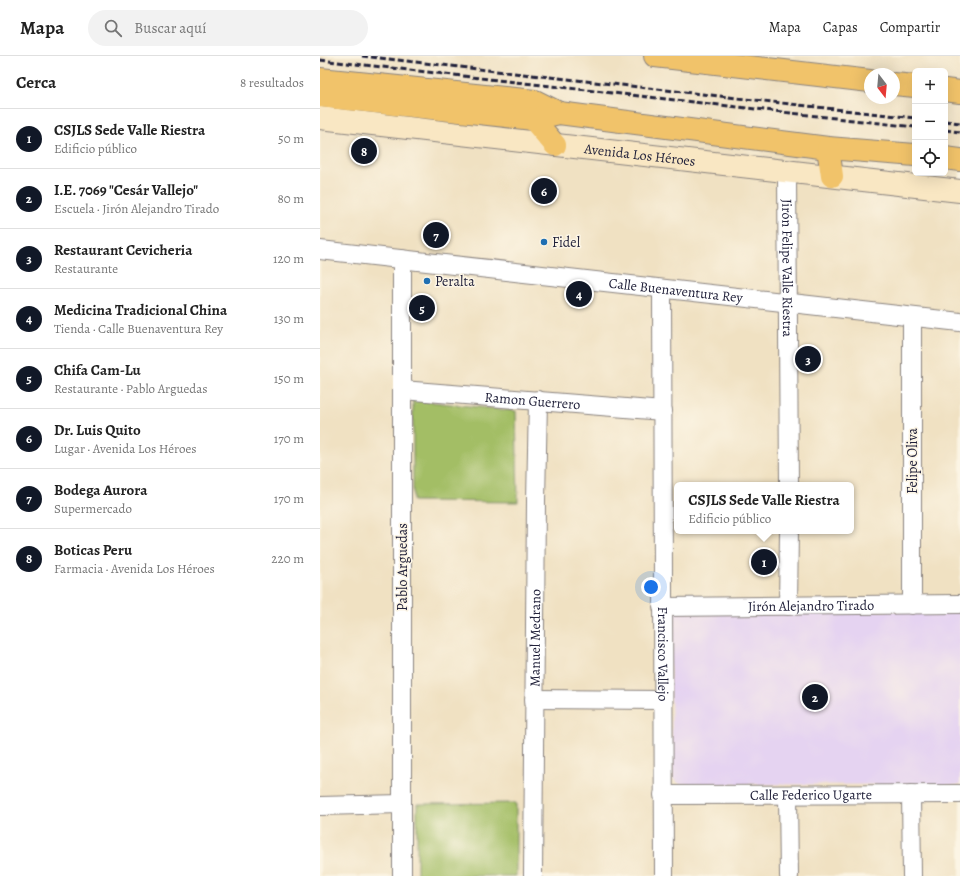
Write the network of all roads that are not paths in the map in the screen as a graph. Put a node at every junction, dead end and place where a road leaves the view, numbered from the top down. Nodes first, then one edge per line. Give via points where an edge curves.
1 (655, 56) edge
2 (320, 79) edge
3 (864, 80) edge
4 (900, 85) edge
5 (912, 86) edge
6 (948, 90) edge
7 (960, 92) edge
8 (320, 96) edge
9 (559, 113) junction
10 (320, 118) edge
11 (533, 119) junction
12 (555, 145) junction
13 (828, 148) junction
14 (912, 155) edge
15 (948, 158) edge
16 (960, 160) edge
17 (788, 172) junction
18 (832, 176) junction
19 (960, 191) edge
20 (320, 250) edge
21 (402, 259) junction
22 (662, 289) junction
23 (789, 304) junction
24 (912, 317) junction
25 (960, 322) edge
26 (402, 390) junction
27 (538, 400) junction
28 (663, 411) junction
29 (789, 482) edge
30 (788, 534) edge
31 (960, 604) edge
32 (912, 605) junction
33 (788, 606) junction
34 (662, 607) junction
35 (534, 699) junction
36 (662, 700) junction
37 (911, 794) junction
38 (960, 794) edge
39 (663, 795) junction
40 (788, 795) junction
41 (402, 804) junction
42 (320, 806) edge
43 (402, 876) edge
44 (533, 876) edge
45 (664, 876) edge
46 (789, 876) edge
47 (912, 876) edge

1 - 3 main road
2 - 9 main road via 535,101
4 - 5 main road
6 - 7 main road
8 - 11 main road
9 - 11 main road
9 - 13 main road
10 - 12 street, Avenida Los Héroes
11 - 12 main road
12 - 17 street, Avenida Los Héroes
13 - 14 main road
13 - 18 main road
15 - 16 main road
17 - 18 street, Avenida Los Héroes
17 - 23 street, Jirón Felipe Valle Riestra
18 - 19 street, Avenida Los Héroes
20 - 21 street, Calle Buenaventura Rey
21 - 22 street, Calle Buenaventura Rey
21 - 26 street, Pablo Arguedas
22 - 23 street, Calle Buenaventura Rey
22 - 28 street, Francisco Vallejo
23 - 24 street, Calle Buenaventura Rey
23 - 29 street, Jirón Felipe Valle Riestra
24 - 25 street, Calle Buenaventura Rey
24 - 32 street, Felipe Oliva
26 - 27 street, Ramon Guerrero
26 - 41 street, Pablo Arguedas
27 - 28 street, Ramon Guerrero
27 - 35 street, Manuel Medrano
28 - 34 street, Francisco Vallejo
30 - 33 street
31 - 32 street, Jirón Alejandro Tirado
32 - 33 street, Jirón Alejandro Tirado
33 - 34 street, Jirón Alejandro Tirado
34 - 36 street, Francisco Vallejo
35 - 36 street
35 - 44 street, Manuel Medrano
36 - 39 street, Francisco Vallejo
37 - 38 street, Calle Federico Ugarte
37 - 40 street, Calle Federico Ugarte
37 - 47 street
39 - 40 street, Calle Federico Ugarte
39 - 45 street, Francisco Vallejo
40 - 46 street
41 - 42 street
41 - 43 street, Pablo Arguedas

